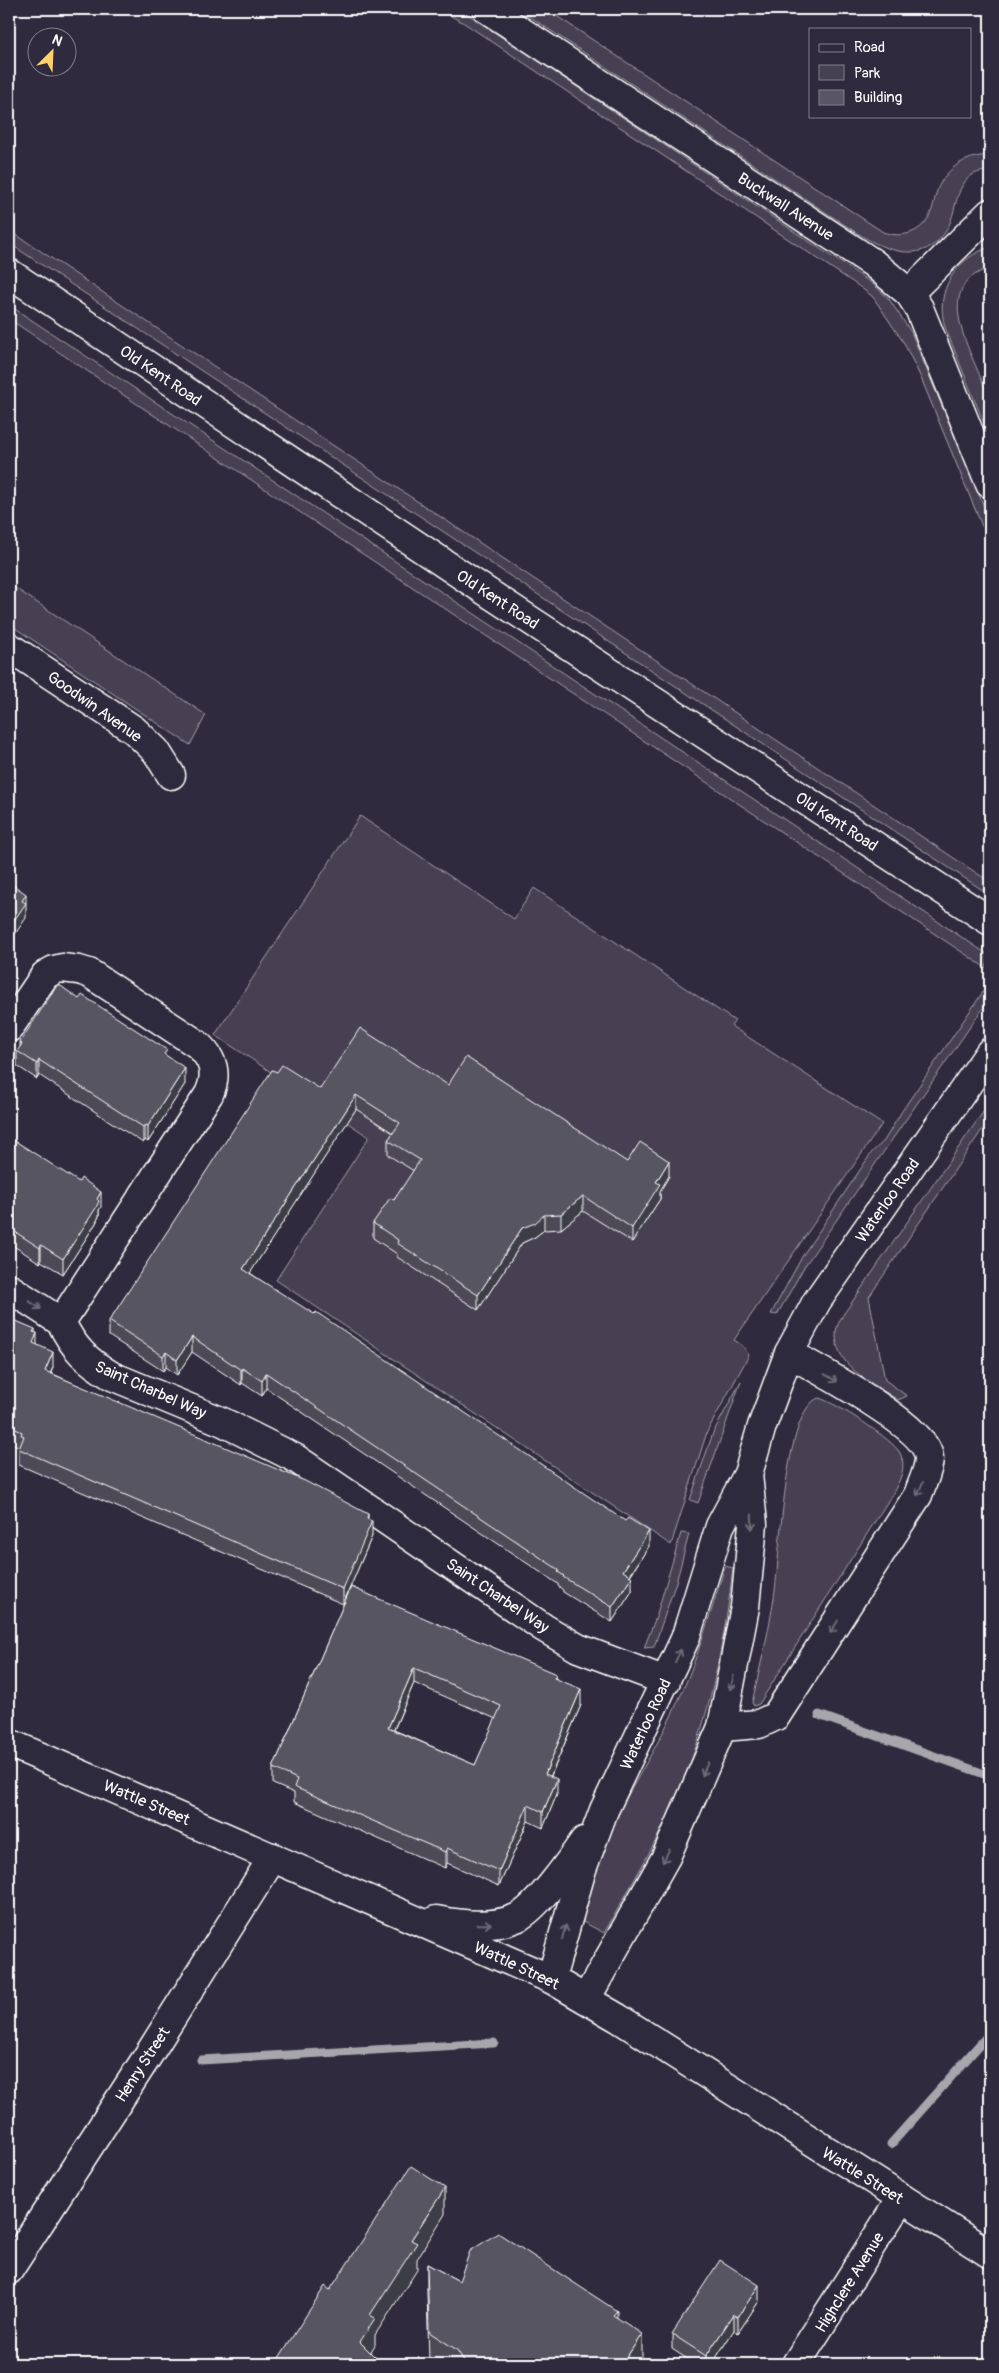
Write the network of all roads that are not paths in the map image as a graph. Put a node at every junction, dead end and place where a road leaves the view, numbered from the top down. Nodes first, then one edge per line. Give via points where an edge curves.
1 (487, 9) edge
2 (990, 212) edge
3 (9, 273) edge
4 (909, 293) junction
5 (990, 484) edge
6 (9, 647) edge
7 (171, 775) dead end
8 (990, 921) edge
9 (9, 1028) edge
10 (990, 1052) edge
11 (9, 1288) edge
12 (62, 1322) junction
13 (789, 1353) junction
14 (748, 1474) junction
15 (666, 1681) junction
16 (722, 1727) junction
17 (9, 1743) edge
18 (604, 1810) junction
19 (273, 1857) junction
20 (402, 1913) junction
21 (552, 1979) junction
22 (586, 1999) junction
23 (901, 2199) junction
24 (990, 2254) edge
25 (9, 2270) edge
26 (796, 2364) edge

1 - 4 street, Buckwall Avenue via 866,259
2 - 4 street
3 - 8 street, Old Kent Road via 481,588
4 - 5 street, Buckwall Avenue via 928,327
6 - 7 street, Goodwin Avenue via 134,730 156,751
9 - 12 street via 46,975 62,968 79,970 100,980 198,1044 205,1051 216,1077 209,1094
10 - 13 street, Waterloo Road via 817,1301
11 -> 12 street
12 - 15 street, Saint Charbel Way via 68,1337 85,1359 95,1366 260,1439 295,1458 544,1628 578,1648
13 - 14 street, Waterloo Road
13 -> 16 street via 871,1401 909,1428 923,1443 929,1457 918,1495 776,1716 759,1724
15 -> 14 street, Waterloo Road via 685,1639 720,1526
14 -> 16 street, Waterloo Road via 753,1524 745,1607
15 - 18 street, Waterloo Road
16 -> 22 street, Waterloo Road via 666,1857
17 - 19 street, Wattle Street
20 -> 18 street via 472,1924 517,1918 556,1879
21 -> 18 street, Waterloo Road via 582,1869
19 - 20 street, Wattle Street
19 - 25 street, Henry Street
20 - 21 street, Wattle Street
21 - 22 street, Wattle Street
22 - 23 street, Wattle Street
23 - 24 street, Wattle Street
23 - 26 street, Highclere Avenue

